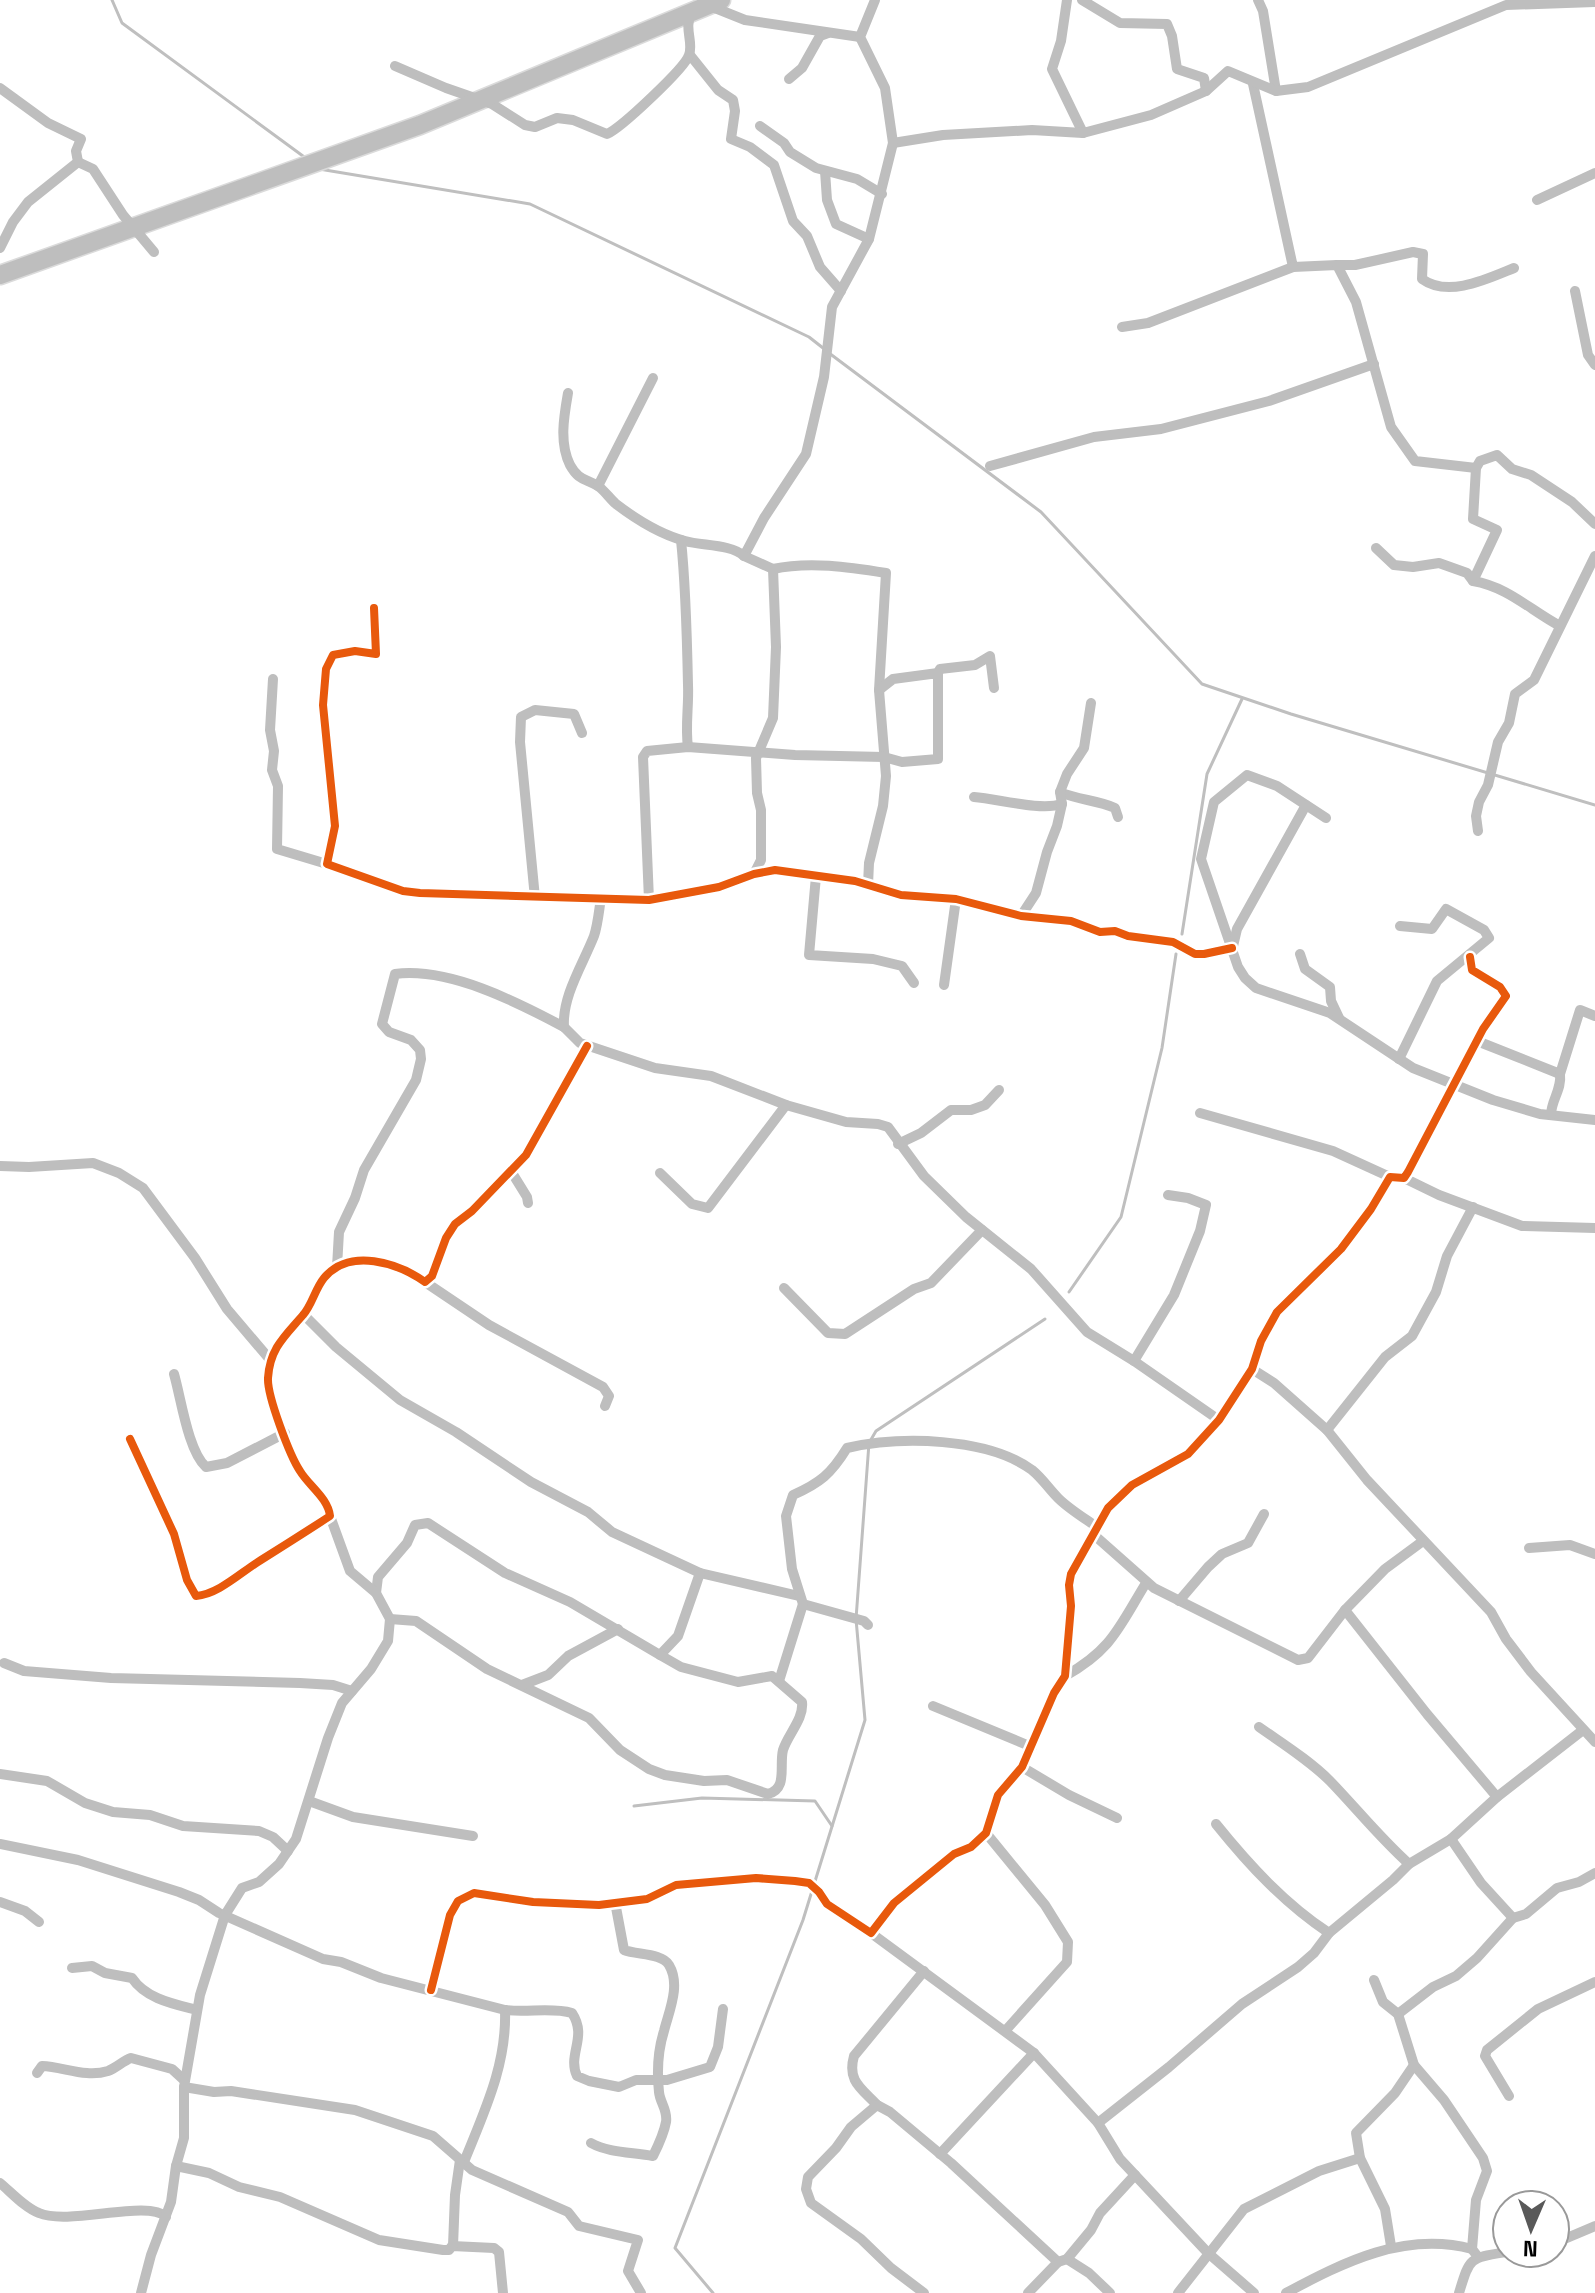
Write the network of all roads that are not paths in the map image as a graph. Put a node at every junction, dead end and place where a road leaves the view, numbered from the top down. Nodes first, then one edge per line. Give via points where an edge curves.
1 (721, 0) edge
2 (875, 0) edge
3 (1067, 0) edge
4 (1082, 0) edge
5 (1258, 0) edge
6 (1595, 2) edge
7 (830, 32) junction
8 (860, 37) junction
9 (690, 55) junction
10 (395, 66) dead end
11 (789, 79) dead end
12 (1253, 84) junction
13 (0, 88) edge
14 (1206, 91) junction
15 (1276, 91) junction
16 (760, 126) dead end
17 (1083, 133) junction
18 (893, 143) junction
19 (78, 162) junction
20 (825, 171) junction
21 (1595, 173) edge
22 (882, 194) junction
23 (1537, 200) dead end
24 (869, 239) junction
25 (0, 248) edge
26 (154, 252) dead end
27 (1337, 265) junction
28 (1293, 267) junction
29 (1514, 268) dead end
30 (0, 275) edge
31 (841, 291) junction
32 (1575, 291) dead end
33 (1122, 327) dead end
34 (1374, 364) junction
35 (1595, 365) edge
36 (653, 378) dead end
37 (568, 393) dead end
38 (990, 466) dead end
39 (1476, 468) junction
40 (598, 486) junction
41 (1595, 524) edge
42 (681, 540) junction
43 (1376, 548) dead end
44 (744, 556) junction
45 (1595, 556) edge
46 (773, 569) junction
47 (1473, 581) junction
48 (374, 608) dead end
49 (1560, 626) junction
50 (938, 673) junction
51 (273, 679) dead end
52 (994, 688) dead end
53 (879, 690) junction
54 (1091, 703) dead end
55 (582, 733) dead end
56 (688, 747) junction
57 (761, 753) junction
58 (884, 757) junction
59 (1060, 792) junction
60 (974, 797) dead end
61 (1062, 804) junction
62 (1306, 805) junction
63 (1118, 817) dead end
64 (1326, 818) dead end
65 (1478, 831) dead end
66 (327, 864) junction
67 (754, 874) junction
68 (816, 876) junction
69 (868, 885) junction
70 (535, 898) junction
71 (601, 898) junction
72 (956, 899) junction
73 (649, 900) junction
74 (1021, 916) junction
75 (1400, 926) dead end
76 (1232, 948) junction
77 (1300, 954) dead end
78 (1470, 957) junction
79 (914, 983) dead end
80 (944, 985) dead end
81 (1595, 1016) edge
82 (1340, 1020) junction
83 (564, 1027) junction
84 (1477, 1041) junction
85 (587, 1046) junction
86 (1399, 1059) junction
87 (1560, 1074) junction
88 (1454, 1085) junction
89 (999, 1090) dead end
90 (786, 1105) junction
91 (1200, 1113) dead end
92 (1551, 1115) junction
93 (1595, 1120) edge
94 (898, 1144) junction
95 (0, 1166) edge
96 (511, 1171) junction
97 (660, 1173) dead end
98 (1390, 1177) junction
99 (1404, 1178) junction
100 (1168, 1195) dead end
101 (528, 1203) dead end
102 (1473, 1207) junction
103 (1595, 1228) edge
104 (982, 1230) junction
105 (337, 1267) junction
106 (425, 1282) junction
107 (784, 1288) dead end
108 (304, 1315) junction
109 (1134, 1361) junction
110 (272, 1362) junction
111 (1252, 1369) junction
112 (174, 1374) dead end
113 (605, 1406) dead end
114 (1219, 1420) junction
115 (1327, 1430) junction
116 (285, 1433) junction
117 (130, 1439) dead end
118 (1264, 1514) dead end
119 (330, 1516) junction
120 (1095, 1531) junction
121 (1423, 1541) junction
122 (1529, 1548) dead end
123 (1595, 1554) edge
124 (700, 1573) junction
125 (1146, 1583) junction
126 (376, 1593) junction
127 (801, 1600) junction
128 (1179, 1601) junction
129 (1345, 1610) junction
130 (390, 1619) junction
131 (868, 1625) dead end
132 (618, 1629) junction
133 (660, 1655) junction
134 (4, 1663) dead end
135 (1065, 1676) junction
136 (779, 1681) junction
137 (522, 1685) junction
138 (352, 1691) junction
139 (933, 1706) dead end
140 (1259, 1727) dead end
141 (1591, 1735) edge
142 (1032, 1747) junction
143 (1022, 1767) junction
144 (0, 1774) edge
145 (1497, 1797) junction
146 (309, 1801) junction
147 (1117, 1818) dead end
148 (1216, 1824) dead end
149 (986, 1833) junction
150 (473, 1836) dead end
151 (1451, 1839) junction
152 (0, 1844) edge
153 (288, 1851) junction
154 (1409, 1864) junction
155 (1595, 1873) edge
156 (0, 1902) edge
157 (615, 1902) junction
158 (225, 1915) junction
159 (1513, 1918) junction
160 (39, 1922) dead end
161 (871, 1933) junction
162 (1329, 1933) junction
163 (72, 1968) dead end
164 (924, 1971) junction
165 (1374, 1980) dead end
166 (1595, 1982) edge
167 (431, 1990) junction
168 (723, 2009) dead end
169 (197, 2010) junction
170 (505, 2010) junction
171 (1398, 2014) junction
172 (1006, 2030) junction
173 (1034, 2053) junction
174 (1414, 2065) junction
175 (37, 2073) dead end
176 (659, 2082) junction
177 (184, 2084) junction
178 (1509, 2096) dead end
179 (877, 2105) junction
180 (1098, 2123) junction
181 (591, 2143) dead end
182 (940, 2154) junction
183 (1360, 2158) junction
184 (462, 2161) junction
185 (176, 2166) junction
186 (1135, 2175) junction
187 (0, 2183) edge
188 (166, 2217) junction
189 (1595, 2226) edge
190 (1571, 2236) edge
191 (453, 2246) junction
192 (1391, 2246) junction
193 (1491, 2252) edge
194 (1208, 2253) junction
195 (1475, 2253) junction
196 (1063, 2261) junction
197 (141, 2293) edge
198 (503, 2293) edge
199 (641, 2293) edge
200 (923, 2293) edge
201 (1028, 2293) edge
202 (1110, 2293) edge
203 (1178, 2293) edge
204 (1254, 2293) edge
205 (1286, 2293) edge
206 (1459, 2293) edge

1 - 30 highway via 420,125
2 - 8 street
3 - 17 street via 1052,69
4 - 14 street via 1120,23 1167,24 1177,69 1204,78
5 - 15 street
6 - 15 street via 1506,5 1308,87
7 - 8 street
7 - 9 street via 745,20 708,6 693,9 688,19
7 - 11 street via 820,36 802,68
8 - 18 street via 885,88
9 - 10 street via 637,112 607,134 557,118 535,127 525,125 492,104
9 - 31 street via 733,100 731,139 774,165 793,221
12 - 14 street via 1228,71
12 - 15 street
12 - 28 street
13 - 19 street via 48,123 81,139
14 - 17 street via 1151,115
16 - 20 street via 790,152
17 - 18 street via 1032,130
18 - 22 street
19 - 25 street via 28,202
19 - 26 street via 93,169
20 - 22 street via 857,179
20 - 24 street via 836,224
21 - 23 street
22 - 24 street
24 - 31 street
27 - 28 street
27 - 29 street via 1423,254 1422,279 1444,288
27 - 34 street via 1356,302
28 - 33 street via 1148,323
31 - 44 street via 832,307 824,377 806,454
32 - 35 street via 1588,355
34 - 38 street via 1269,401 1161,429 1094,437
34 - 39 street via 1391,427 1415,461
36 - 40 street
37 - 40 street via 563,423 569,463 582,480
39 - 41 street via 1497,455 1572,502
39 - 47 street via 1473,519 1497,530
40 - 42 street via 657,532
42 - 44 street
42 - 56 street
43 - 47 street via 1394,565 1439,563 1467,573
44 - 46 street
45 - 49 street
46 - 53 street via 793,565 886,573
46 - 57 street via 773,718
47 - 49 street via 1521,599
48 - 66 street via 376,654 333,655 326,669 323,705 335,826
49 - 65 street via 1534,680 1515,694 1479,802
50 - 52 street via 990,656
50 - 53 street via 893,679
50 - 58 street via 938,759 902,762
51 - 66 street via 270,730 278,786 277,849
53 - 58 street
54 - 59 street via 1084,748
55 - 70 street via 574,714 535,710 521,717
56 - 57 street
56 - 73 street via 647,751 643,757
57 - 58 street
57 - 67 street via 756,758 761,860
58 - 69 street via 883,806
59 - 61 street
59 - 63 street via 1109,805
60 - 61 street
61 - 74 street via 1036,893
62 - 64 street
62 - 76 street via 1237,929
62 - 76 street via 1247,775 1214,802 1201,859
66 - 70 street via 403,891
67 - 68 street via 775,870
67 - 73 street via 719,887
68 - 69 street
68 - 79 street via 809,955 902,966
69 - 72 street via 901,895
70 - 71 street
71 - 73 street
71 - 83 street
72 - 74 street
72 - 80 street
74 - 76 street via 1173,942 1195,954
75 - 78 street via 1432,929 1446,909 1454,912 1489,935
76 - 82 street via 1245,978 1256,988
77 - 82 street via 1305,969 1330,987
78 - 84 street via 1472,970 1506,996
78 - 86 street via 1437,981
81 - 87 street via 1580,1010
82 - 86 street
83 - 85 street
83 - 105 street via 447,978 395,974 382,1024 411,1040 421,1059 416,1080 364,1170 339,1232
84 - 87 street
84 - 88 street
85 - 90 street via 655,1068 711,1076
85 - 96 street via 526,1155
86 - 88 street
87 - 92 street
88 - 92 street
88 - 99 street
89 - 94 street via 985,1105 951,1110
90 - 94 street via 888,1127
90 - 97 street via 708,1208 692,1204
91 - 98 street via 1333,1151
92 - 93 street
94 - 104 street
95 - 110 street via 93,1163 143,1188 227,1309
96 - 101 street
96 - 106 street via 455,1224
98 - 99 street
98 - 111 street via 1341,1249 1277,1312
99 - 102 street
100 - 109 street via 1206,1205 1174,1295
102 - 103 street via 1522,1226
102 - 115 street via 1412,1336 1385,1357
104 - 107 street via 931,1283 845,1334 828,1333
104 - 109 street via 1031,1269 1087,1332
105 - 106 street via 364,1259
105 - 108 street via 324,1278
106 - 113 street via 489,1325 603,1387 609,1396
108 - 110 street via 278,1341
108 - 124 street via 400,1400 588,1512 612,1532
109 - 114 street
110 - 116 street via 270,1397
111 - 114 street
111 - 115 street
112 - 116 street via 192,1442 206,1467 227,1463
114 - 120 street via 1188,1454 1132,1485 1108,1508
115 - 121 street
116 - 119 street via 297,1466 329,1507
117 - 119 street via 196,1596
118 - 128 street via 1248,1543 1222,1554
119 - 126 street via 350,1571
120 - 125 street
120 - 127 street via 1032,1471 988,1449 929,1442 847,1448 818,1484 793,1495 786,1516
120 - 135 street via 1071,1574
121 - 129 street via 1385,1569
121 - 141 street via 1491,1612 1531,1672
122 - 123 street via 1570,1545
124 - 127 street
124 - 133 street via 678,1636
125 - 128 street
125 - 135 street via 1107,1647
126 - 130 street
126 - 132 street via 378,1577 415,1525 428,1523 505,1573
127 - 131 street
127 - 136 street
128 - 129 street via 1298,1660 1308,1658
129 - 145 street
130 - 137 street via 416,1621 487,1669
130 - 138 street via 388,1641
132 - 133 street
132 - 137 street via 568,1656 548,1675
133 - 136 street via 681,1667 738,1682 772,1676
134 - 138 street via 24,1671 111,1678 300,1683
135 - 142 street
136 - 137 street via 803,1709 784,1747 782,1782 768,1794 727,1780 704,1781 649,1769 620,1750 589,1718
138 - 146 street via 328,1738
139 - 142 street
140 - 154 street via 1330,1781
141 - 145 street
142 - 143 street
143 - 147 street
143 - 149 street via 998,1795
144 - 153 street via 47,1781 113,1812 150,1815 183,1826 259,1831
145 - 151 street
146 - 150 street via 353,1817
146 - 153 street
148 - 162 street via 1290,1905
149 - 161 street via 894,1903
149 - 172 street via 1068,1942 1067,1962
151 - 154 street
151 - 159 street
152 - 158 street via 134,1877
153 - 158 street via 259,1882 242,1888
154 - 162 street
155 - 159 street via 1557,1888 1526,1914
156 - 160 street
157 - 161 street via 647,1899 676,1885 756,1878 795,1881 809,1883 827,1904
157 - 167 street via 533,1902 474,1893 458,1901 450,1915
157 - 176 street via 624,1950 661,1957 673,1979
158 - 167 street via 323,1959
158 - 169 street
159 - 171 street via 1456,1976
161 - 164 street
162 - 180 street via 1298,1967 1242,2004
163 - 169 street via 92,1966 132,1978 163,2001
164 - 172 street
164 - 179 street via 854,2056 855,2083
165 - 171 street via 1383,2002
166 - 178 street via 1538,2009 1487,2050 1485,2056
167 - 170 street
168 - 176 street via 710,2067
169 - 177 street
170 - 176 street via 572,2013 580,2030 577,2076 619,2087 636,2080
170 - 184 street via 506,2039 493,2089
171 - 174 street
172 - 173 street
173 - 180 street
173 - 182 street
174 - 183 street via 1356,2133
174 - 195 street via 1483,2158 1487,2171 1476,2200
175 - 177 street via 42,2066 101,2072 131,2058 172,2069
176 - 181 street via 666,2121 653,2156
177 - 184 street via 355,2110 433,2136
177 - 185 street via 184,2138
179 - 182 street
179 - 200 street via 808,2177 806,2189 811,2203
180 - 186 street
182 - 196 street
183 - 192 street via 1385,2209
183 - 194 street via 1319,2171 1244,2209
184 - 191 street
184 - 199 street via 568,2212 579,2226 638,2240 628,2271
185 - 188 street
185 - 191 street via 280,2197 379,2240 443,2250
186 - 194 street
186 - 196 street
187 - 188 street via 38,2213 71,2219 152,2211
188 - 197 street
189 - 190 street
191 - 198 street via 499,2252
192 - 195 street via 1455,2245
192 - 205 street
193 - 195 street
194 - 203 street
194 - 204 street
195 - 206 street
196 - 201 street
196 - 202 street via 1089,2273

